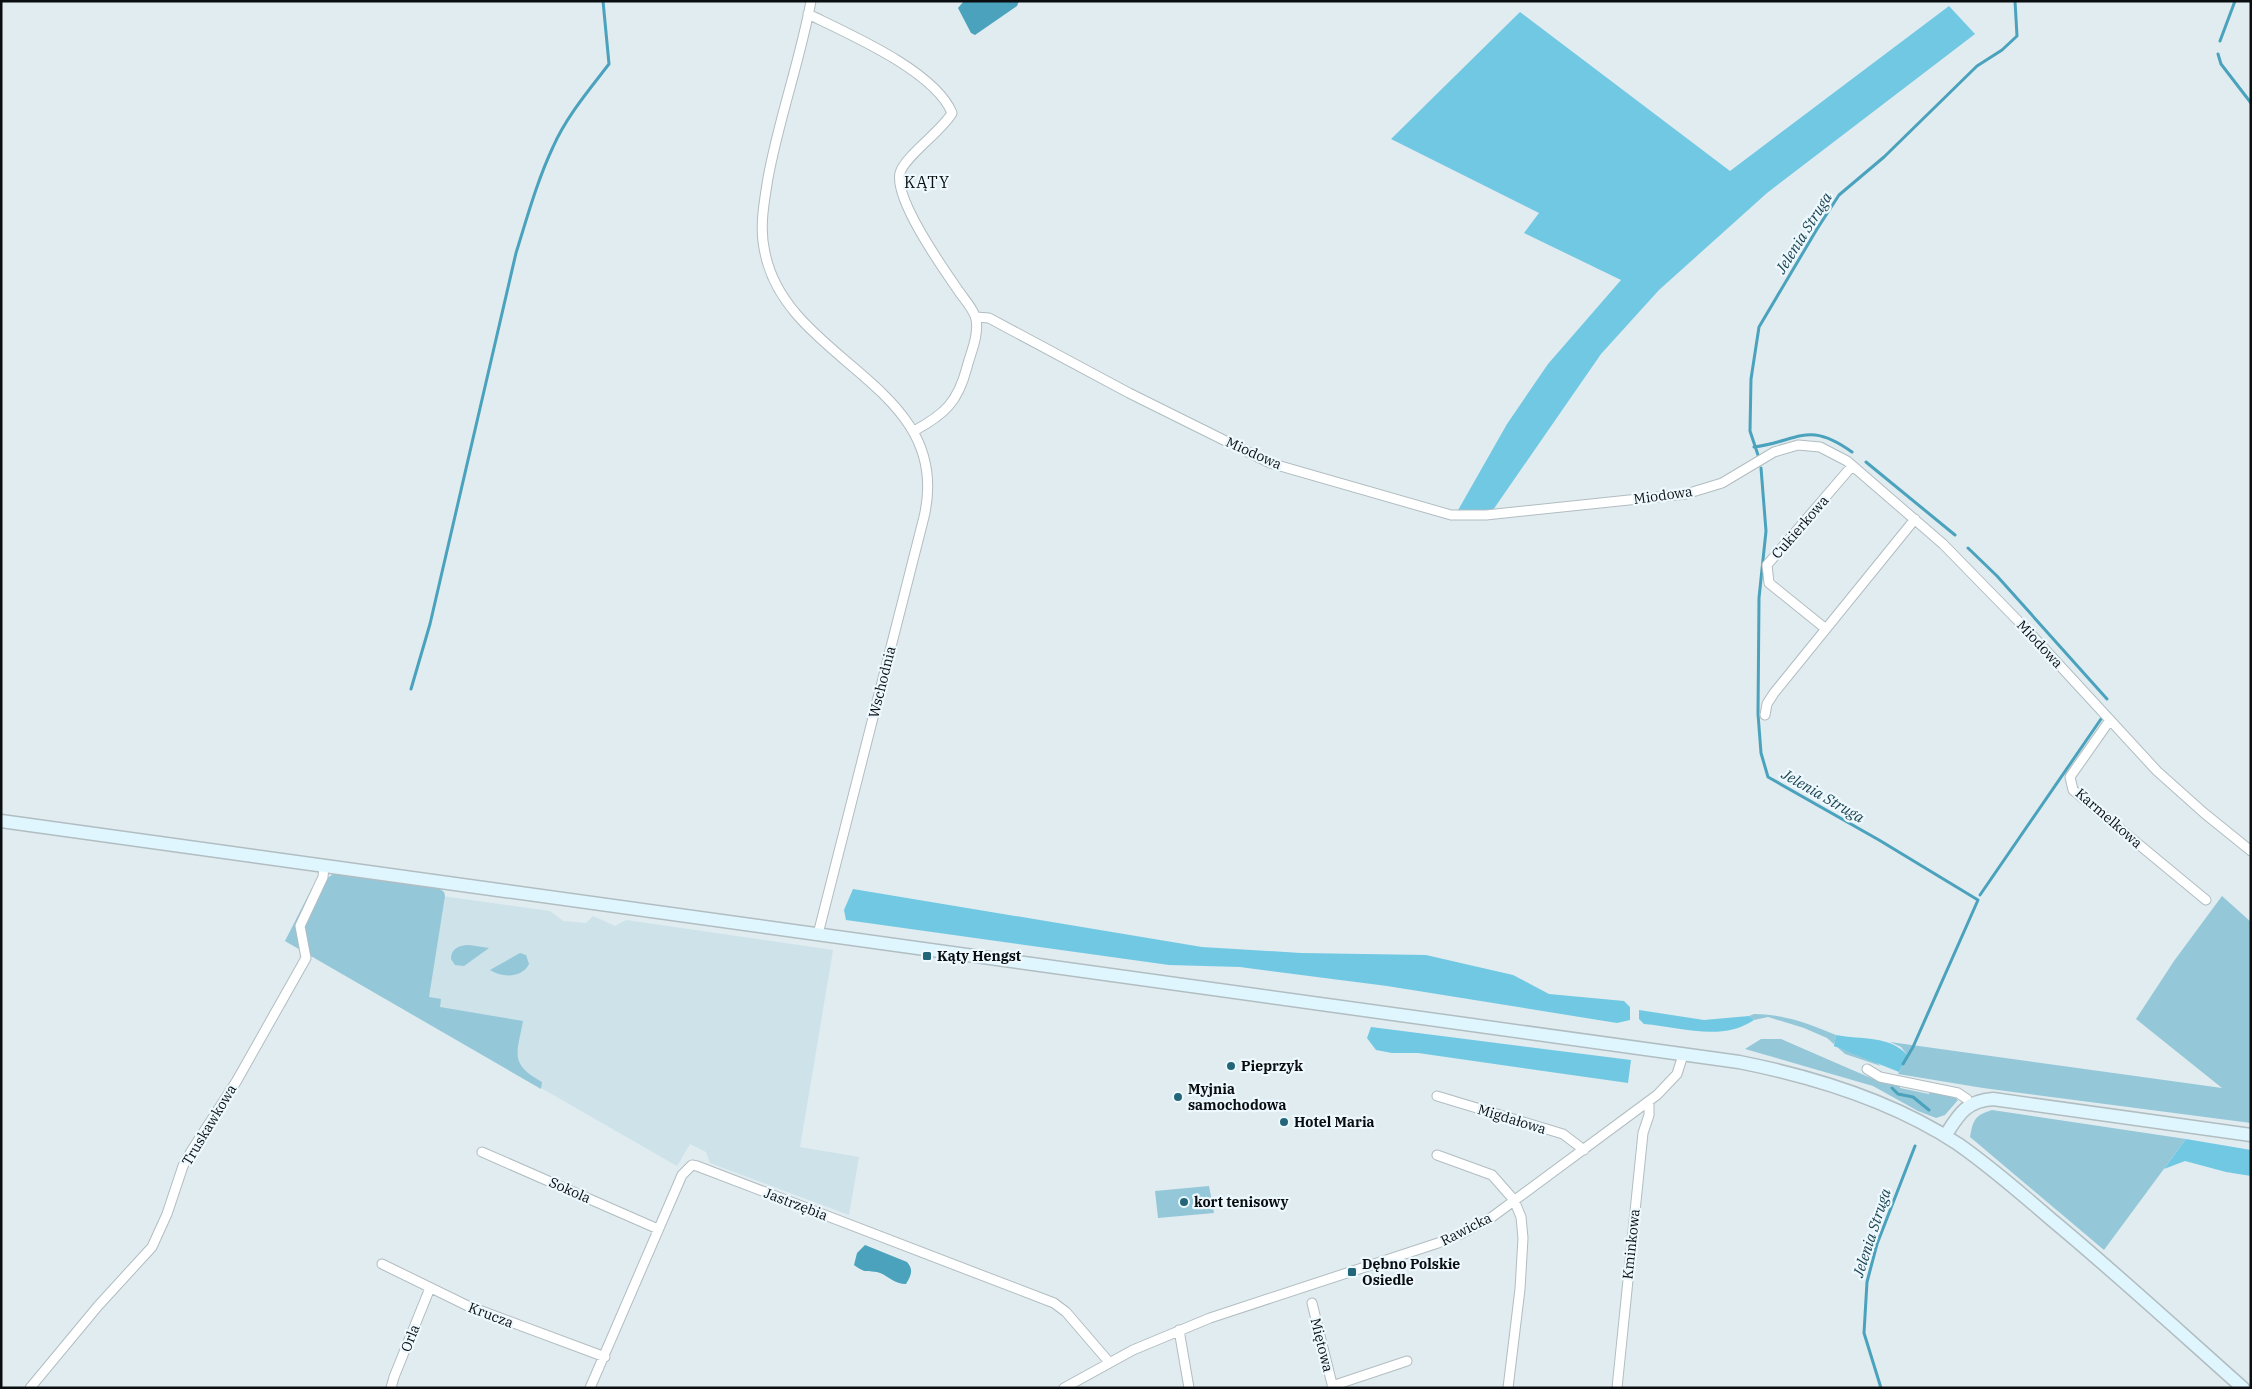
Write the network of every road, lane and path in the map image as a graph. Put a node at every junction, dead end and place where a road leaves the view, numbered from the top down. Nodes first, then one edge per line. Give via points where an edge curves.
1 (811, 1) edge
2 (808, 14) junction
3 (976, 317) junction
4 (914, 431) junction
5 (1852, 466) junction
6 (1915, 519) junction
7 (1826, 629) junction
8 (1766, 714) dead end
9 (2110, 720) junction
10 (1, 820) edge
11 (2251, 851) edge
12 (324, 866) junction
13 (2206, 900) dead end
14 (818, 934) junction
15 (1683, 1055) junction
16 (1867, 1069) dead end
17 (1437, 1096) dead end
18 (1650, 1101) junction
19 (1970, 1105) junction
20 (2251, 1135) edge
21 (1945, 1136) junction
22 (1584, 1150) junction
23 (482, 1152) dead end
24 (1437, 1155) dead end
25 (1514, 1200) junction
26 (658, 1229) junction
27 (382, 1264) dead end
28 (430, 1288) junction
29 (1312, 1303) dead end
30 (1179, 1330) junction
31 (604, 1357) junction
32 (1407, 1361) dead end
33 (1109, 1362) junction
34 (1333, 1387) edge
35 (30, 1388) edge
36 (391, 1388) edge
37 (590, 1388) edge
38 (1064, 1388) edge
39 (1189, 1388) edge
40 (1508, 1388) edge
41 (1617, 1388) edge
42 (2243, 1388) edge

1 - 2 street, Wschodnia
2 - 3 street via 869,43 926,81 948,102 952,113 947,122 900,171 900,183 902,196 933,253
2 - 4 street, Wschodnia via 772,157 763,207 764,252 769,270 788,304 900,411
3 - 4 street via 976,336 956,396 942,414
3 - 5 street, Miodowa via 989,318 1270,463 1451,515 1486,515 1686,494 1722,483 1774,452 1798,445 1820,447
4 - 14 street, Wschodnia via 924,456 928,482 926,510
5 - 6 street, Miodowa
5 - 7 street, Cukierkowa via 1767,565 1769,583
6 - 7 street
6 - 9 street, Miodowa via 2029,632
7 - 8 street via 1766,704
9 - 11 street, Miodowa via 2157,770
9 - 13 street, Karmelkowa via 2070,777 2073,790
10 - 12 main road
12 - 14 main road
12 - 35 street, Truskawkowa via 323,877 300,926 306,958 236,1082 183,1166 168,1214 152,1247
14 - 15 main road
15 - 18 street, Rawicka via 1673,1080
15 - 21 main road via 1739,1062 1820,1081 1882,1105
16 - 19 street via 1880,1076 1958,1093
17 - 22 street, Migdałowa via 1563,1134
18 - 22 street, Rawicka
18 - 41 street, Kminkowa via 1642,1133
19 - 20 main road via 1984,1100 2006,1100
19 - 21 main road via 1960,1113
21 - 42 main road via 2011,1185
22 - 25 street, Rawicka
23 - 26 street, Sokola
24 - 25 street via 1492,1175
25 - 30 street, Rawicka via 1476,1227 1438,1243
25 - 40 street via 1521,1217 1523,1238
26 - 31 street, Jastrzębia
26 - 33 street, Jastrzębia via 682,1175 692,1166 697,1166 1054,1303 1066,1312
27 - 28 street, Krucza
28 - 31 street, Krucza via 468,1306
28 - 36 street, Orla
29 - 34 street, Miętowa
30 - 33 street, Rawicka
30 - 39 street
31 - 37 street, Jastrzębia
32 - 34 street, Miętowa
33 - 38 street, Rawicka

